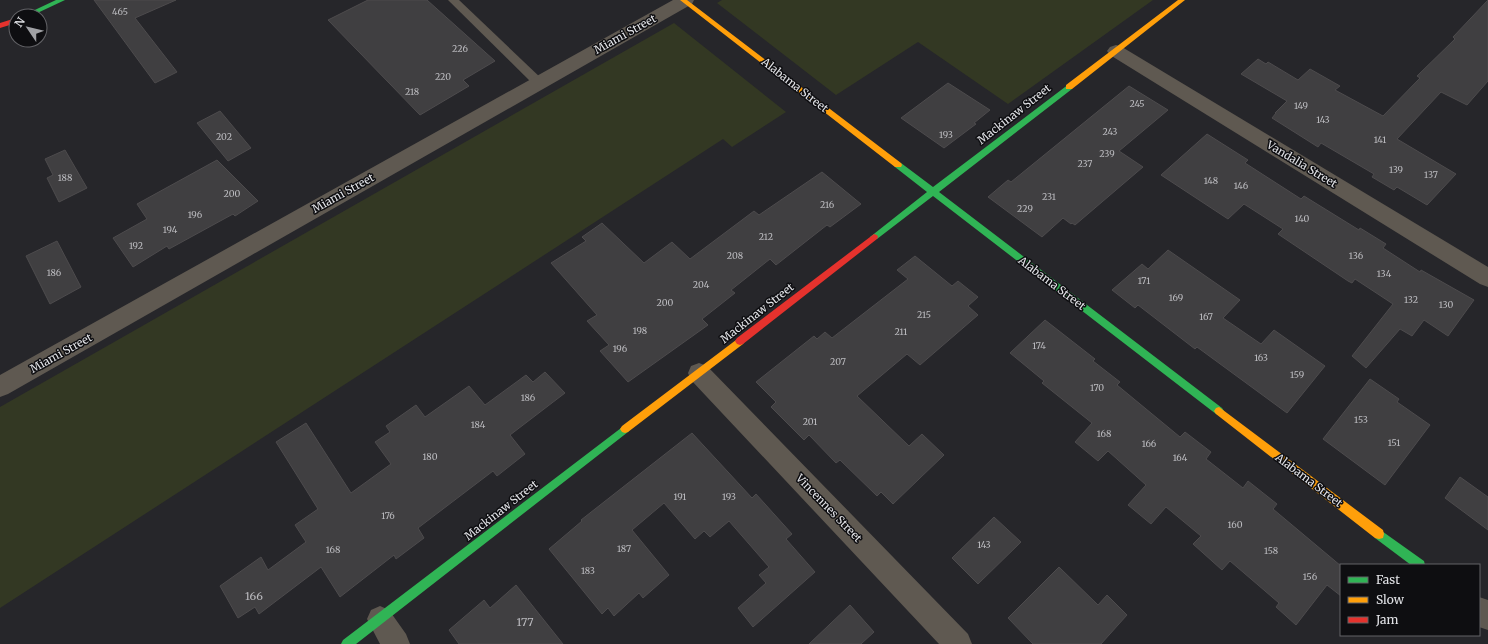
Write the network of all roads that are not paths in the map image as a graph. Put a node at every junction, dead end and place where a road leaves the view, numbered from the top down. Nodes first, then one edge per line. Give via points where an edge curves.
1 (62, 0) edge
2 (453, 0) edge
3 (685, 0) edge
4 (1182, 0) edge
5 (44, 8) edge
6 (1116, 50) junction
7 (539, 83) junction
8 (933, 192) junction
9 (1488, 278) edge
10 (699, 373) junction
11 (0, 387) edge
12 (1419, 564) edge
13 (1480, 611) edge
14 (1488, 617) edge
15 (380, 619) junction
16 (347, 644) edge
17 (396, 644) edge
18 (958, 644) edge

1 - 5 street
2 - 7 lane
3 - 7 street, Miami Street
3 - 8 street, Alabama Street
4 - 6 street, Mackinaw Street
6 - 8 street, Mackinaw Street
6 - 9 street, Vandalia Street
7 - 11 street, Miami Street
8 - 10 street, Mackinaw Street
8 - 12 street, Alabama Street
10 - 15 street, Mackinaw Street
10 - 18 street, Vincennes Street
13 - 14 street
15 - 16 street, Mackinaw Street
15 - 17 street

